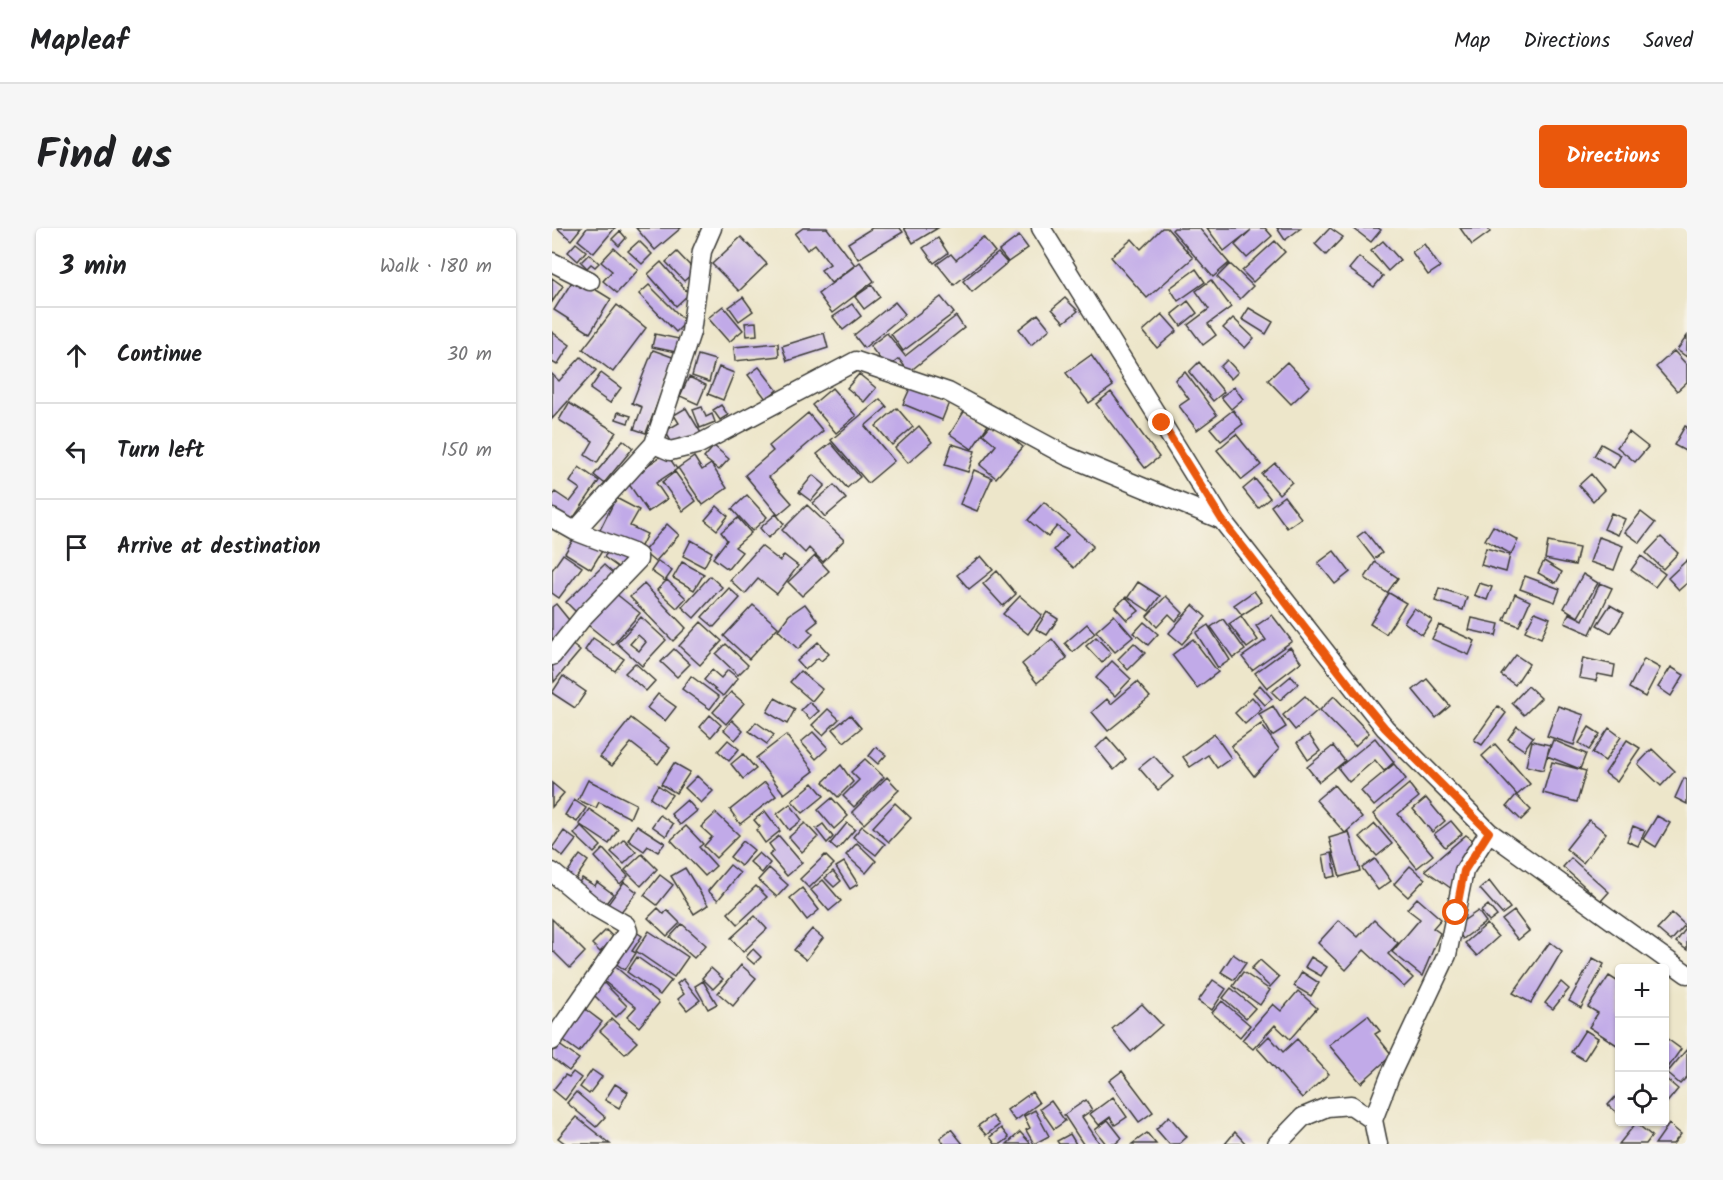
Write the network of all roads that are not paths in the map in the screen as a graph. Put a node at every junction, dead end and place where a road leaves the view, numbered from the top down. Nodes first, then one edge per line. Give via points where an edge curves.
1 (712, 228) edge
2 (1041, 228) edge
3 (552, 262) edge
4 (590, 281) dead end
5 (654, 444) junction
6 (552, 518) edge
7 (1222, 520) junction
8 (575, 531) junction
9 (552, 656) edge
10 (1489, 832) junction
11 (552, 872) edge
12 (1687, 974) edge
13 (552, 1041) edge
14 (1373, 1120) junction
15 (1277, 1144) edge
16 (1378, 1144) edge

1 - 5 street via 702,251 691,332
2 - 7 street
3 - 4 street
5 - 7 street via 670,451 699,444 856,361 948,392 1067,456
5 - 8 street
6 - 8 street
7 - 10 street via 1385,728
8 - 9 street via 633,553 638,560
10 - 12 street
10 - 14 street via 1464,871 1447,955
11 - 13 street via 593,906 626,925 628,931
14 - 15 street via 1352,1105 1327,1107 1303,1117
14 - 16 street

